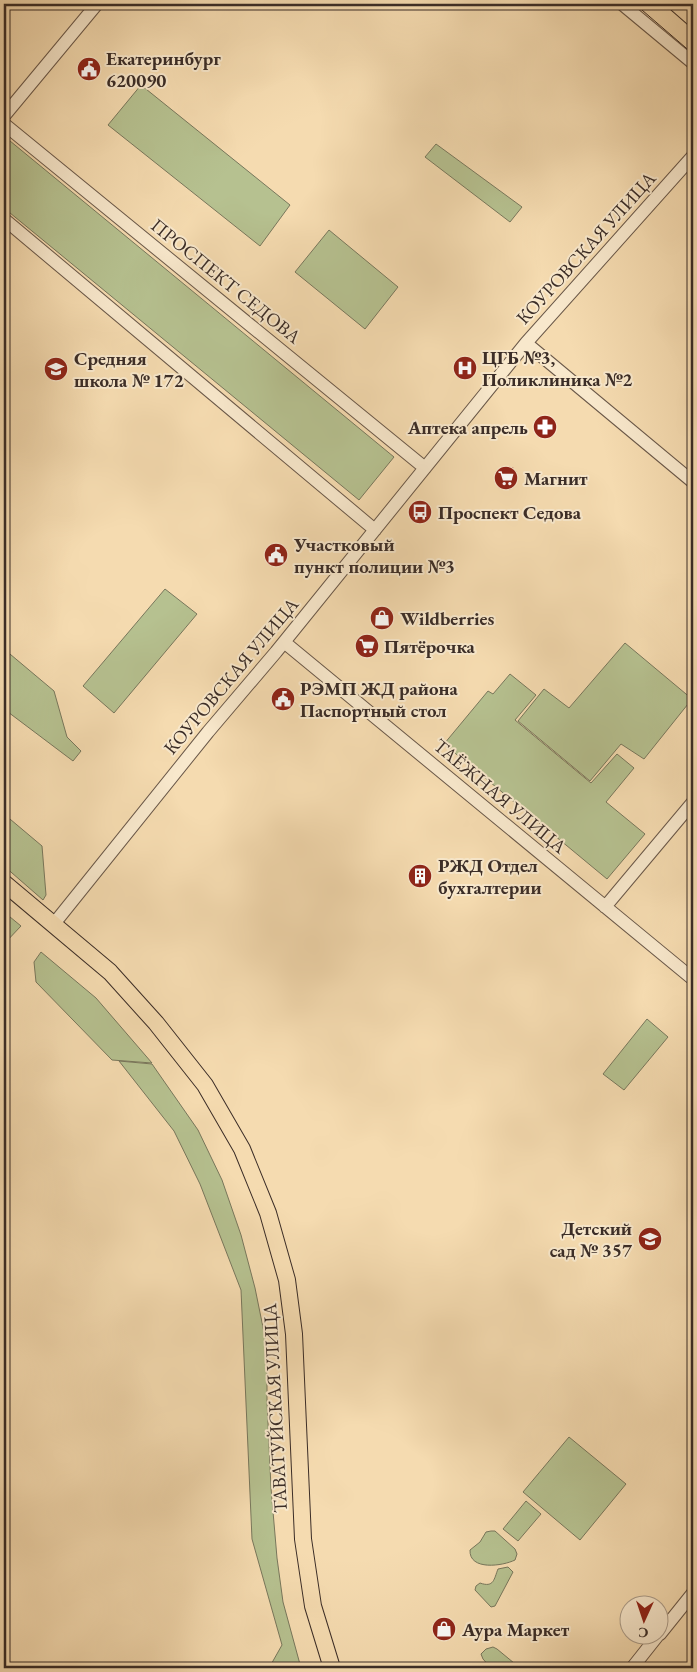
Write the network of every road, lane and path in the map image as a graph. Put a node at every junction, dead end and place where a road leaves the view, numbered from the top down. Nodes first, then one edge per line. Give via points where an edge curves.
1 (97, 4) edge
2 (622, 4) edge
3 (677, 4) edge
4 (693, 18) edge
5 (693, 63) edge
6 (4, 116) edge
7 (4, 124) edge
8 (693, 156) edge
9 (4, 219) edge
10 (526, 344) junction
11 (425, 468) junction
12 (693, 482) edge
13 (375, 530) junction
14 (284, 642) junction
15 (693, 802) edge
16 (4, 884) edge
17 (605, 907) junction
18 (53, 925) junction
19 (693, 979) edge
20 (693, 1593) edge
21 (670, 1621) edge
22 (651, 1644) edge
23 (332, 1668) edge
24 (632, 1668) edge

1 - 6 street
2 - 5 street
3 - 4 main road
7 - 11 street, ПРОСПЕКТ СЕДОВА
8 - 10 street, КОУРОВСКАЯ УЛИЦА
9 - 13 street
10 - 11 street, КОУРОВСКАЯ УЛИЦА
10 - 12 street
11 - 13 street, КОУРОВСКАЯ УЛИЦА
13 - 14 street, КОУРОВСКАЯ УЛИЦА
14 - 17 street, ТАЁЖНАЯ УЛИЦА
14 - 18 street, КОУРОВСКАЯ УЛИЦА
15 - 17 street
16 - 18 main road, ТАВАТУЙСКАЯ УЛИЦА
17 - 19 street, ТАЁЖНАЯ УЛИЦА
18 - 23 main road, ТАВАТУЙСКАЯ УЛИЦА via 110,972 205,1085 242,1149 268,1213 287,1280 294,1334 303,1539 313,1606
20 - 21 street
22 - 24 street

